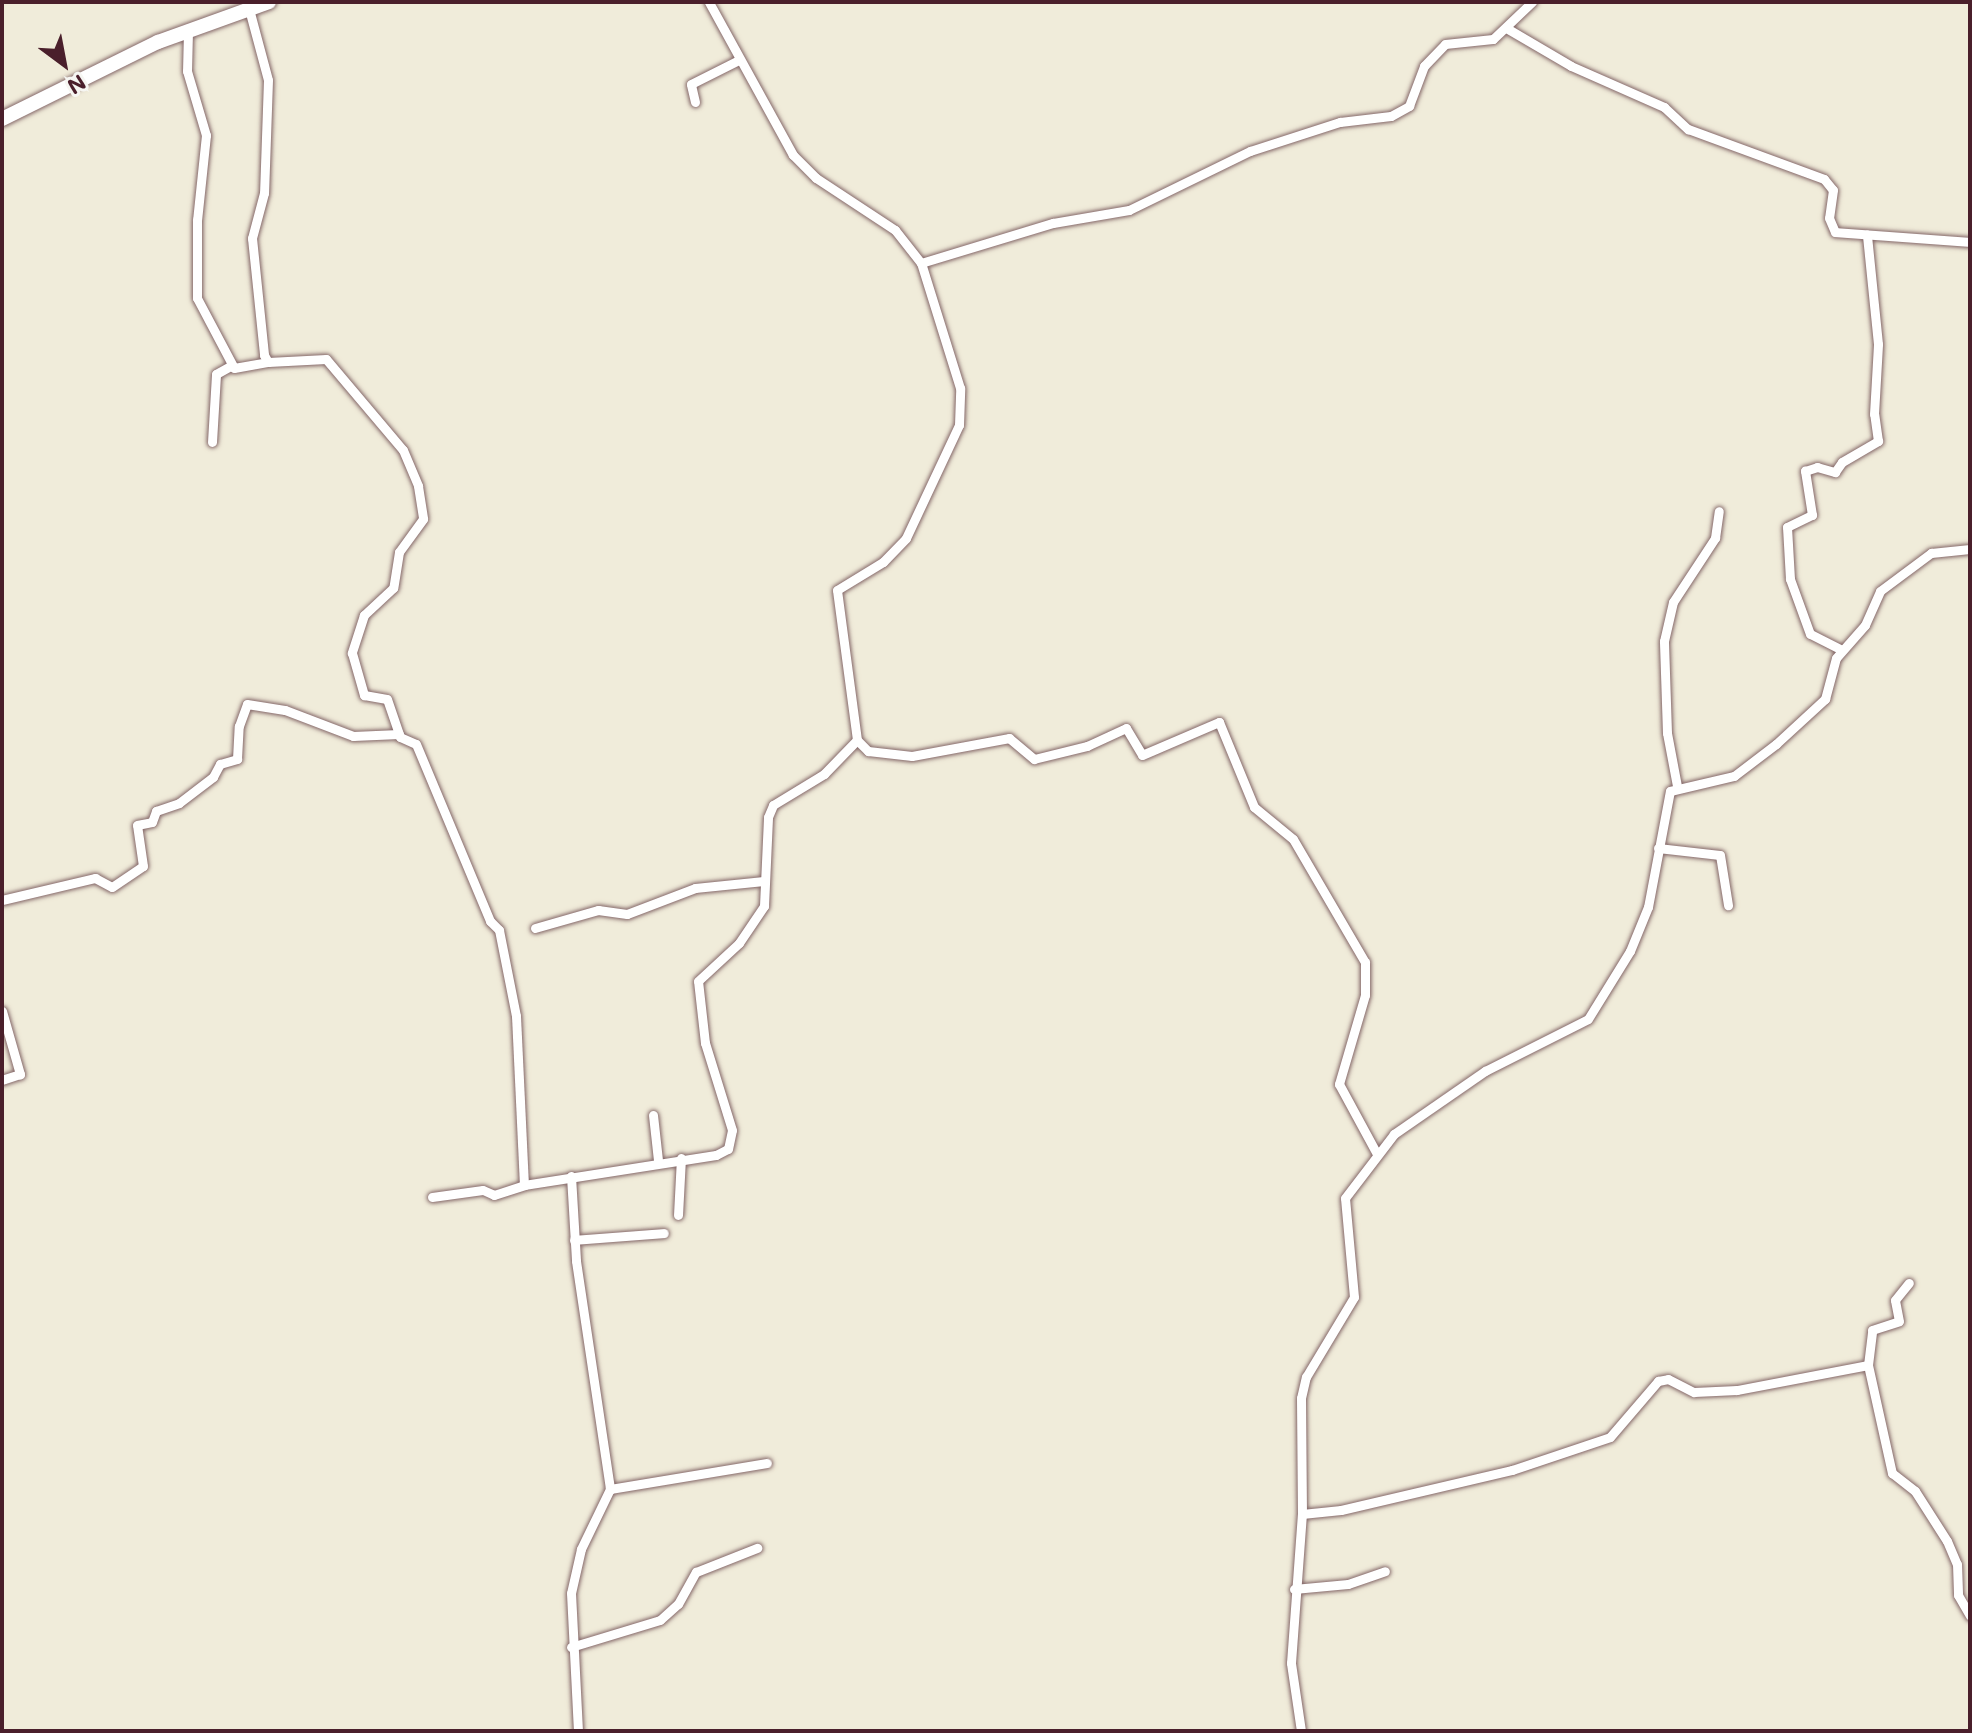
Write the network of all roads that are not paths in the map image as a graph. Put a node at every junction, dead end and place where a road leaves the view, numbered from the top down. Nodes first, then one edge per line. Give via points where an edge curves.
1 (269, 2) edge
2 (709, 2) edge
3 (1532, 2) edge
4 (249, 9) junction
5 (1508, 29) junction
6 (188, 31) junction
7 (739, 60) junction
8 (695, 102) dead end
9 (2, 119) edge
10 (1867, 235) junction
11 (1970, 242) edge
12 (921, 263) junction
13 (268, 362) junction
14 (232, 365) junction
15 (212, 442) dead end
16 (1719, 511) dead end
17 (1970, 549) edge
18 (1842, 650) junction
19 (399, 734) junction
20 (857, 740) junction
21 (1677, 786) junction
22 (1658, 848) junction
23 (764, 881) junction
24 (2, 900) edge
25 (1728, 905) dead end
26 (535, 928) dead end
27 (2, 1011) edge
28 (2, 1080) edge
29 (653, 1115) dead end
30 (1377, 1154) junction
31 (681, 1158) junction
32 (658, 1160) junction
33 (571, 1176) junction
34 (524, 1185) junction
35 (432, 1197) dead end
36 (678, 1215) dead end
37 (664, 1233) dead end
38 (574, 1240) junction
39 (1909, 1283) dead end
40 (1868, 1365) junction
41 (767, 1463) dead end
42 (610, 1489) junction
43 (1302, 1514) junction
44 (757, 1548) dead end
45 (1385, 1571) dead end
46 (1294, 1589) junction
47 (1970, 1616) edge
48 (571, 1647) junction
49 (578, 1731) edge
50 (1301, 1731) edge

1 - 4 main road
2 - 7 street
3 - 5 street
4 - 6 main road
4 - 13 street via 268,80 264,193 252,238
5 - 10 street via 1571,66 1664,107 1688,129 1824,179 1833,190 1830,225 1835,232
5 - 12 street via 1493,39 1445,44 1424,66 1409,106 1391,116 1340,122 1250,151 1129,210 1053,223
6 - 9 main road
6 - 14 street via 187,71 206,135 197,220 197,298
7 - 8 street via 691,84
7 - 12 street via 793,155 816,178 895,230
10 - 11 street
10 - 18 street via 1878,344 1878,441 1842,462 1835,472 1817,467 1805,471 1811,517 1787,527 1790,579 1810,634
12 - 20 street via 960,388 959,425 906,538 883,562 837,590
13 - 14 street via 243,370
13 - 19 street via 326,359 403,450 418,486 423,519 399,552 393,588 366,610 352,650 361,690 389,700
14 - 15 street via 216,374
16 - 21 street via 1715,538 1673,602 1664,641 1667,733
17 - 18 street via 1931,553 1905,569 1880,591 1865,625
18 - 21 street via 1825,699 1776,744 1734,776
19 - 24 street via 350,735 285,710 247,704 237,759 220,764 213,777 179,803 156,811 152,822 137,825 143,866 112,887 95,878
19 - 34 street via 416,744 503,943 516,1016
20 - 23 street via 824,774 773,805
20 - 30 street via 868,751 912,756 1009,738 1034,759 1087,746 1126,728 1142,755 1219,722 1248,798 1261,816 1293,839 1365,962 1365,995 1339,1084
21 - 22 street via 1666,799
22 - 25 street via 1720,855
22 - 30 street via 1648,907 1635,940 1588,1019 1485,1071 1394,1134
23 - 26 street via 695,888 627,914 598,910
23 - 31 street via 764,906 754,924 701,976 695,992 731,1143 716,1155
27 - 28 street via 20,1074
29 - 32 street
30 - 43 street via 1345,1198 1354,1297 1306,1377 1301,1398
31 - 32 street
31 - 36 street
32 - 33 street
33 - 34 street
33 - 38 street
34 - 35 street via 494,1195 483,1190
37 - 38 street
38 - 42 street
39 - 40 street via 1895,1300 1899,1321 1872,1330
40 - 43 street via 1737,1390 1694,1392 1668,1379 1658,1381 1610,1437 1512,1470
40 - 47 street via 1892,1473 1915,1491 1947,1541 1957,1564 1958,1595
41 - 42 street
42 - 48 street via 574,1570
43 - 46 street
44 - 48 street via 696,1572 678,1604 660,1620
45 - 46 street via 1348,1584
46 - 50 street via 1291,1663
48 - 49 street

